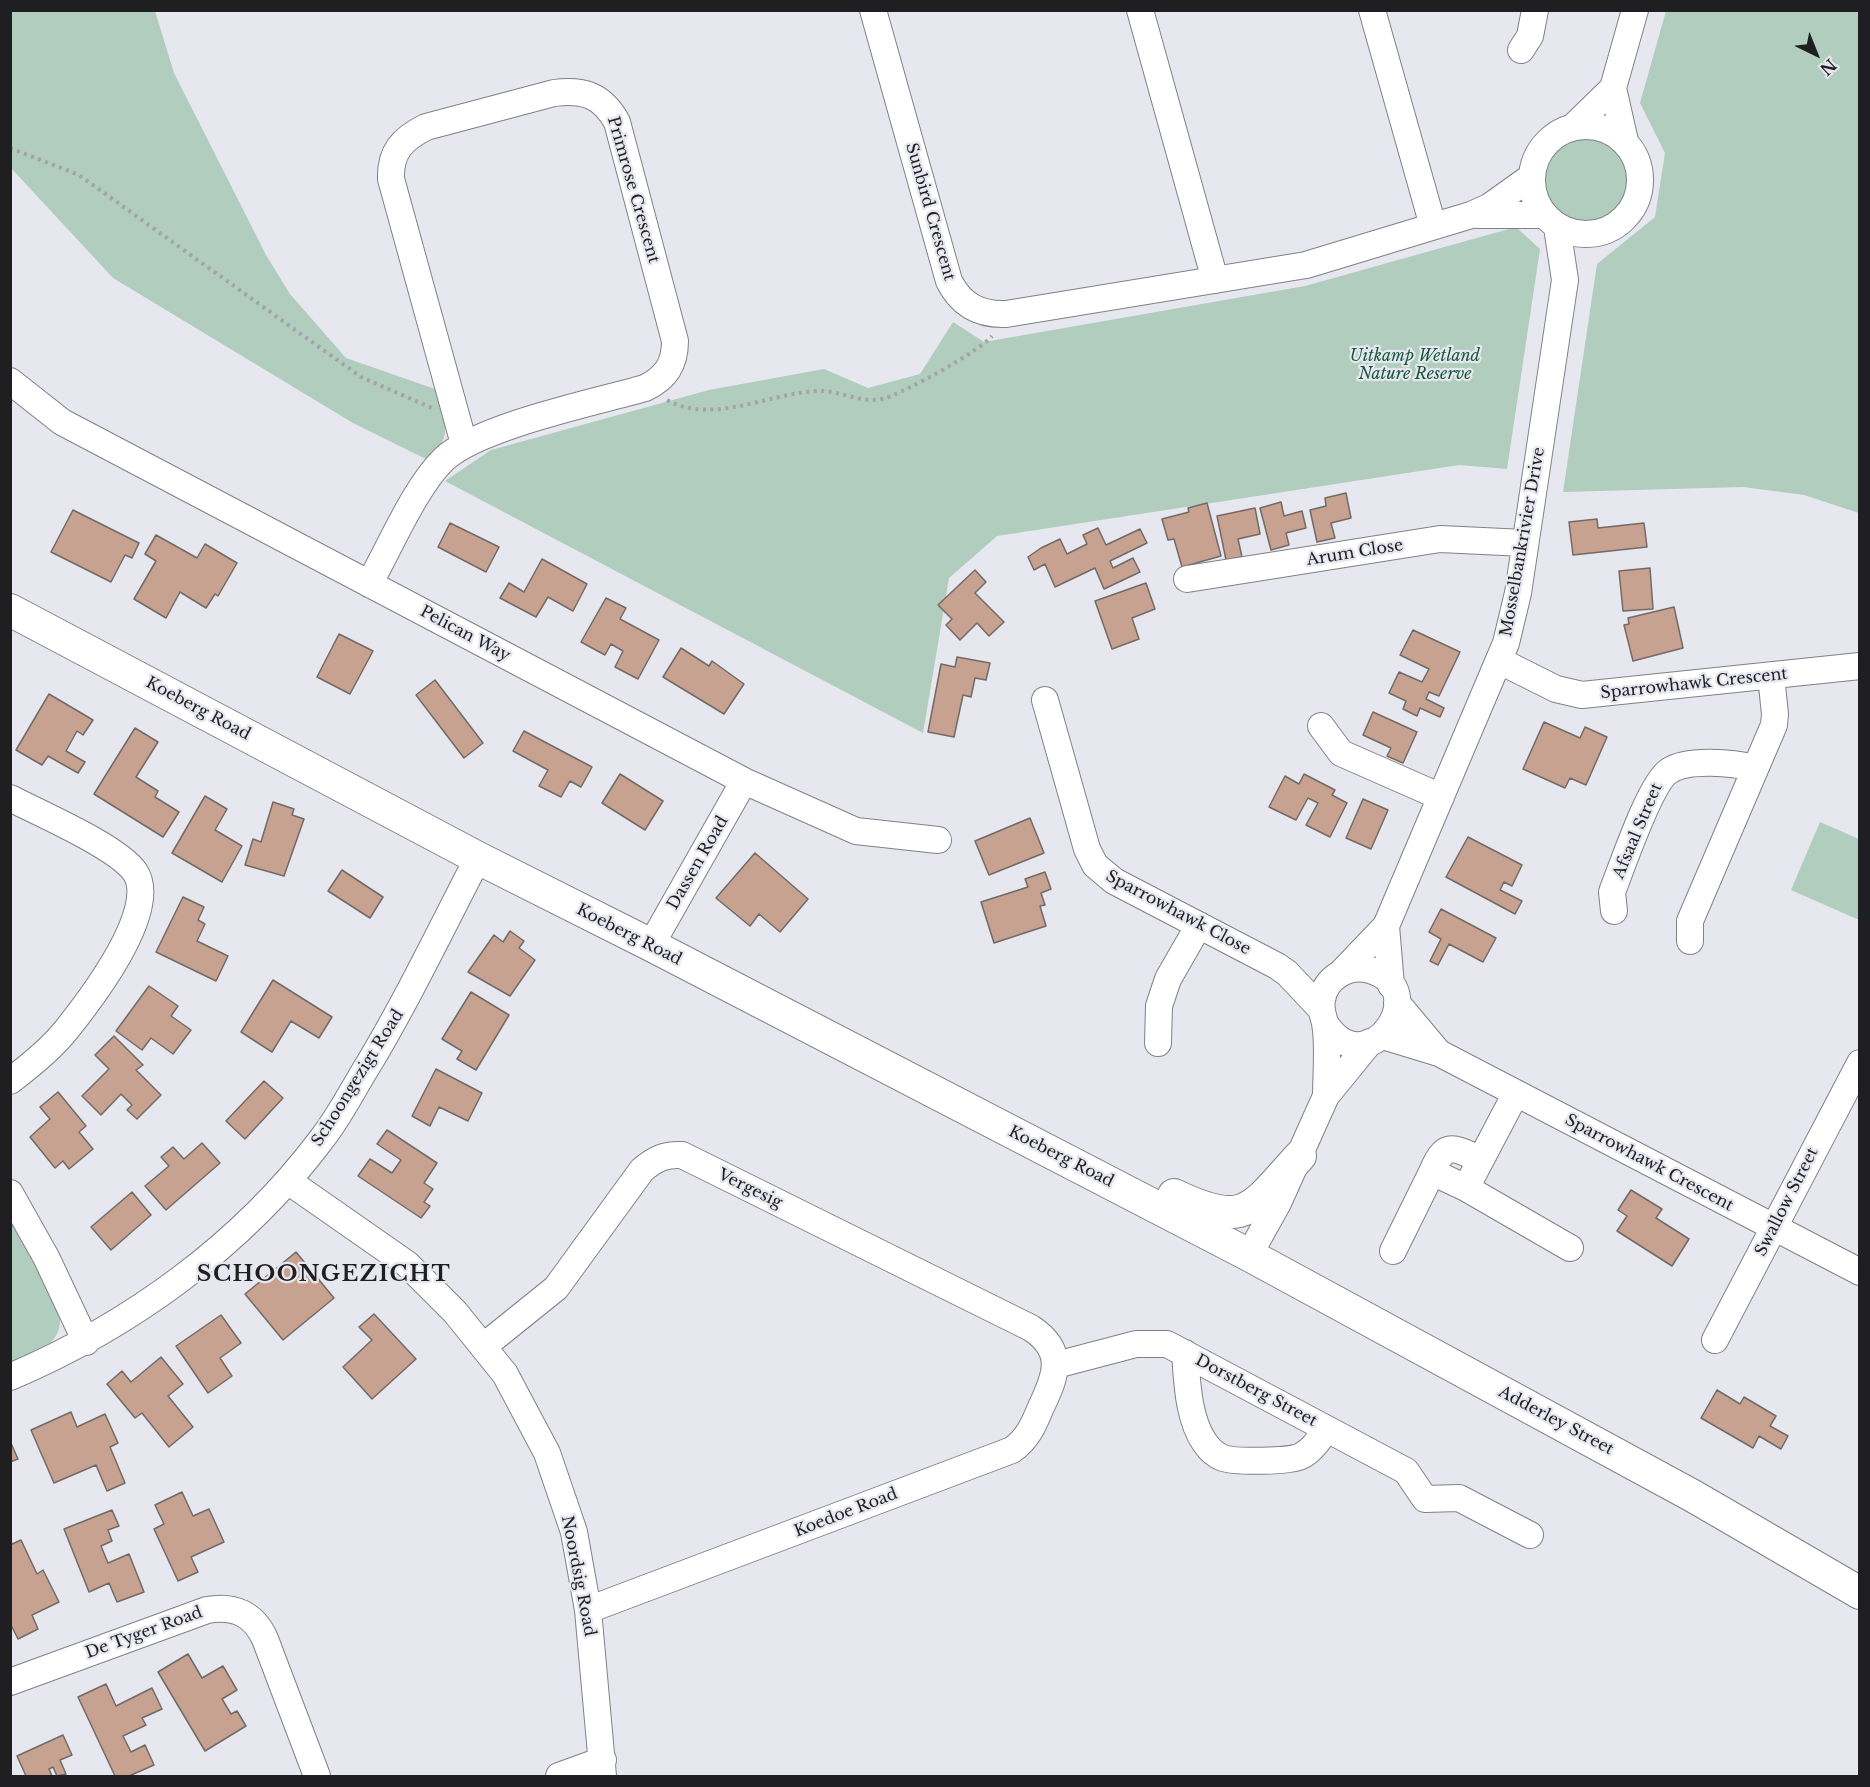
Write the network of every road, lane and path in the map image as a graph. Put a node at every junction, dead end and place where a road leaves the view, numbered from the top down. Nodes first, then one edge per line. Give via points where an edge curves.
1 (873, 10) edge
2 (1140, 10) edge
3 (1372, 10) edge
4 (1535, 10) edge
5 (1635, 10) edge
6 (1521, 50) dead end
7 (1613, 88) junction
8 (1573, 127) junction
9 (1625, 141) junction
10 (10, 148) edge
11 (1531, 177) junction
12 (1471, 215) junction
13 (1550, 220) junction
14 (1432, 226) junction
15 (1593, 234) junction
16 (1215, 280) junction
17 (1564, 280) junction
18 (1005, 314) junction
19 (10, 381) edge
20 (645, 387) junction
21 (457, 419) junction
22 (464, 444) junction
23 (1525, 543) junction
24 (1187, 579) dead end
25 (369, 584) junction
26 (10, 610) edge
27 (1500, 661) junction
28 (1860, 666) edge
29 (1772, 676) junction
30 (1045, 700) dead end
31 (1321, 726) dead end
32 (1755, 768) junction
33 (744, 781) junction
34 (1441, 797) junction
35 (10, 798) edge
36 (938, 840) dead end
37 (478, 858) junction
38 (1614, 911) dead end
39 (1199, 926) junction
40 (1386, 926) junction
41 (1690, 942) dead end
42 (651, 945) junction
43 (1287, 973) junction
44 (1338, 976) junction
45 (1394, 994) junction
46 (1323, 1016) junction
47 (1377, 1039) junction
48 (1158, 1043) dead end
49 (1439, 1053) junction
50 (1860, 1063) edge
51 (10, 1081) edge
52 (1516, 1093) junction
53 (1326, 1096) junction
54 (1300, 1156) junction
55 (1480, 1159) junction
56 (1072, 1162) junction
57 (1432, 1172) junction
58 (288, 1181) junction
59 (1466, 1188) junction
60 (10, 1193) edge
61 (1774, 1229) junction
62 (1570, 1248) dead end
63 (1393, 1251) dead end
64 (1249, 1255) junction
65 (1860, 1272) edge
66 (1715, 1340) dead end
67 (86, 1342) junction
68 (484, 1346) junction
69 (1185, 1353) junction
70 (1056, 1365) junction
71 (10, 1377) edge
72 (1326, 1429) junction
73 (1530, 1535) dead end
74 (1860, 1593) edge
75 (588, 1610) junction
76 (10, 1682) edge
77 (603, 1768) edge
78 (317, 1776) edge
79 (559, 1776) edge

1 - 18 street, Sunbird Crescent via 949,281 970,307
2 - 16 street
3 - 14 street
4 - 6 street via 1530,36
5 - 7 street, Mosselbankrivier Drive
7 - 8 street, Mosselbankrivier Drive
7 - 9 street, Mosselbankrivier Drive
8 - 9 street via 1601,127
8 - 11 street, Mosselbankrivier Drive via 1552,137 1537,154
9 - 15 street, Mosselbankrivier Drive via 1638,161 1640,186 1635,201 1615,226
10 - 21 path via 79,175 361,377
11 - 12 street, Sunbird Crescent
11 - 13 street, Mosselbankrivier Drive via 1534,199
12 - 13 street, Sunbird Crescent
12 - 14 street, Sunbird Crescent
13 - 15 street via 1574,234
13 - 17 street, Mosselbankrivier Drive
14 - 16 street, Sunbird Crescent via 1306,265
15 - 17 street, Mosselbankrivier Drive
16 - 18 street, Sunbird Crescent
17 - 23 street, Mosselbankrivier Drive
18 - 20 path via 990,338 975,349 885,398 819,391 754,405 695,407 676,405
19 - 25 street, Pelican Way via 63,422
20 - 21 street, Primrose Crescent via 670,368 675,342 617,122 593,96 573,90 554,93 426,127 403,142 390,162 391,179
20 - 22 street, Primrose Crescent
21 - 22 street, Primrose Crescent
22 - 25 street, Primrose Crescent via 428,478
23 - 24 street, Arum Close via 1440,539
23 - 27 street, Mosselbankrivier Drive via 1513,618
25 - 33 street, Pelican Way
26 - 37 main road, Koeberg Road
27 - 29 street, Sparrowhawk Crescent via 1572,695
27 - 34 street, Mosselbankrivier Drive
28 - 29 street, Sparrowhawk Crescent
29 - 32 street via 1773,725
30 - 39 street, Sparrowhawk Close via 1087,849 1095,865 1114,881
31 - 34 street via 1341,753
32 - 38 street, Afsaal Street via 1731,763 1679,766 1660,778 1612,891
32 - 41 street via 1690,921
33 - 36 street, Pelican Way via 856,831
33 - 42 street, Dassen Road
34 - 40 street, Mosselbankrivier Drive
35 - 51 street via 115,852 137,874 142,900 136,919 94,993 66,1030
37 - 42 main road, Koeberg Road
37 - 58 street, Schoongezigt Road via 400,1013 322,1139
39 - 43 street, Sparrowhawk Close
39 - 48 street via 1168,979 1159,1006
40 - 44 street, Mosselbankrivier Drive
40 - 45 street, Mosselbankrivier Drive
42 - 56 main road, Koeberg Road
43 - 44 street, Sparrowhawk Close
43 - 46 street, Sparrowhawk Close
44 - 45 street via 1369,969 1385,978
44 - 46 street, Mosselbankrivier Drive via 1324,993
45 - 47 street, Mosselbankrivier Drive via 1393,1024
45 - 49 street, Sparrowhawk Crescent
46 - 47 street via 1336,1037 1344,1041
46 - 53 street, Mosselbankrivier Drive
47 - 49 street, Sparrowhawk Crescent
47 - 53 street, Mosselbankrivier Drive
49 - 52 street, Sparrowhawk Crescent
50 - 61 street, Swallow Street
52 - 55 street
52 - 61 street, Sparrowhawk Crescent
53 - 54 street, Mosselbankrivier Drive
54 - 56 main road via 1263,1197 1227,1214 1205,1210 1096,1158 1087,1156
54 - 64 street, Mosselbankrivier Drive
55 - 57 street via 1449,1148 1440,1154
55 - 59 street
56 - 64 main road, Koeberg Road
57 - 59 street
57 - 63 street
58 - 67 street, Schoongezigt Road via 193,1268 131,1316
58 - 68 street, Noordsig Road via 407,1264
59 - 62 street
60 - 67 street
61 - 65 street, Sparrowhawk Crescent
61 - 66 street, Swallow Street
64 - 74 main road, Adderley Street via 1693,1496
67 - 71 street, Schoongezigt Road
68 - 70 street, Vergesig via 556,1288 642,1170 671,1154 682,1155 1031,1328 1049,1344
68 - 75 street, Noordsig Road via 505,1374 547,1453 574,1532
69 - 70 street, Dorstberg Street via 1167,1344 1146,1342
69 - 72 street, Dorstberg Street
69 - 72 street, Dorstberg Street via 1194,1414 1203,1441 1217,1455 1233,1459 1294,1459 1309,1450
70 - 75 street, Koedoe Road via 1052,1384 1029,1434 1004,1454
72 - 73 street, Dorstberg Street via 1406,1471 1425,1499 1459,1498
75 - 77 street, Noordsig Road
76 - 78 street, De Tyger Road via 207,1610 239,1611 253,1619 265,1638
77 - 79 street

